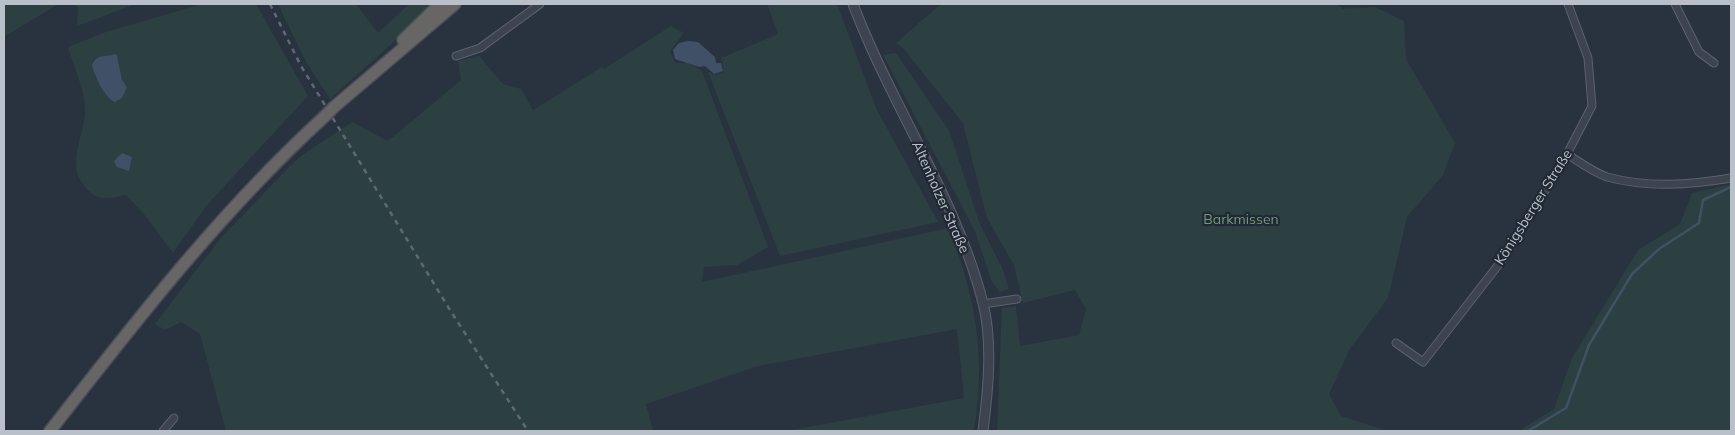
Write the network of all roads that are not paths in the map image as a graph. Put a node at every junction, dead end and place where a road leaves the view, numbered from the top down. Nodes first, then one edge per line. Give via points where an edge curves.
1 (440, 4) edge
2 (455, 4) edge
3 (540, 4) edge
4 (853, 4) edge
5 (1568, 4) edge
6 (1675, 4) edge
7 (456, 56) dead end
8 (1714, 63) dead end
9 (334, 107) junction
10 (1566, 154) junction
11 (1731, 178) edge
12 (1017, 299) dead end
13 (983, 304) junction
14 (1396, 343) dead end
15 (174, 418) dead end
16 (50, 431) edge
17 (162, 431) edge
18 (983, 431) edge

1 - 9 highway
2 - 9 highway
3 - 7 street via 480,48
4 - 13 street, Altenholzer Straße via 872,55 962,238
5 - 10 street, Königsberger Straße via 1588,58 1592,106
6 - 8 street via 1699,52
9 - 16 highway, bridge via 213,230
10 - 11 street via 1606,176 1644,183 1689,185
10 - 14 street, Königsberger Straße via 1506,255 1423,362
12 - 13 street
13 - 18 street, Altenholzer Straße via 988,371
15 - 17 street

